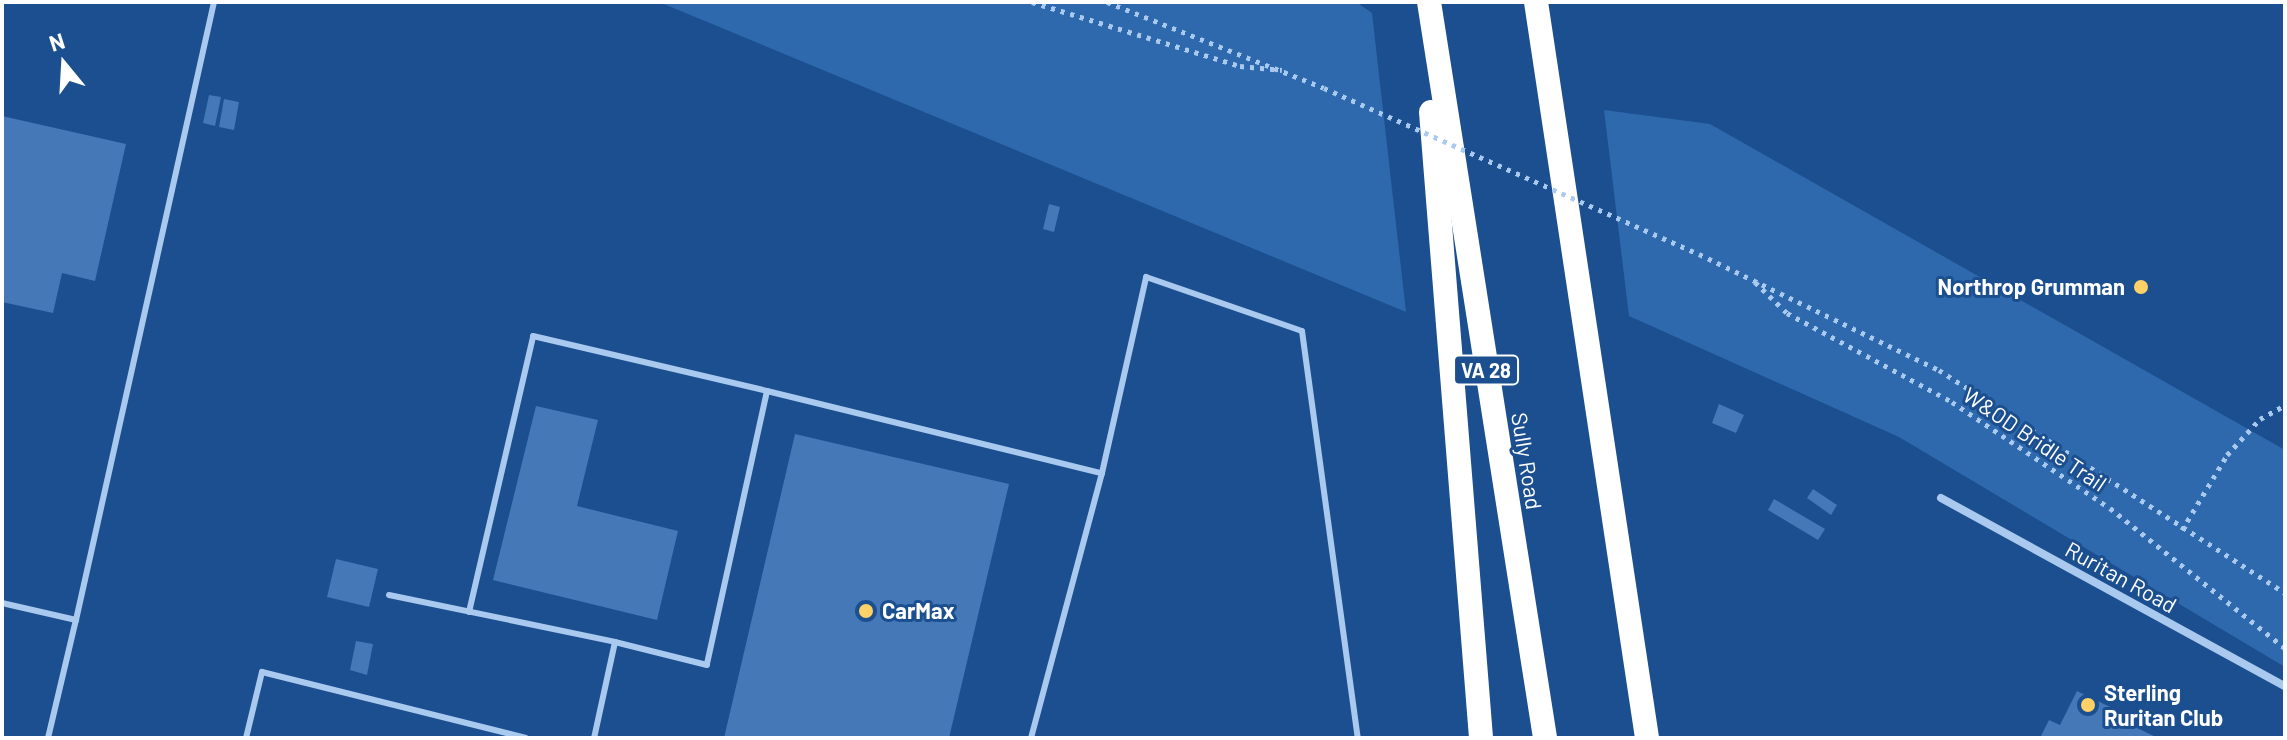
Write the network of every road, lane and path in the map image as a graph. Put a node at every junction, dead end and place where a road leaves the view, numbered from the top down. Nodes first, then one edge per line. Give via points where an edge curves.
1 (214, 2) edge
2 (1032, 2) edge
3 (1107, 2) edge
4 (1427, 2) edge
5 (1536, 2) edge
6 (1282, 70) junction
7 (1752, 278) junction
8 (767, 391) junction
9 (2285, 405) edge
10 (1102, 473) junction
11 (1941, 498) dead end
12 (2182, 530) junction
13 (2285, 593) edge
14 (389, 595) dead end
15 (2, 603) edge
16 (469, 612) junction
17 (76, 620) junction
18 (615, 642) junction
19 (2285, 648) edge
20 (2285, 686) edge
21 (48, 738) edge
22 (246, 738) edge
23 (526, 738) edge
24 (594, 738) edge
25 (1031, 738) edge
26 (1358, 738) edge
27 (1481, 738) edge
28 (1545, 738) edge
29 (1647, 738) edge

1 - 17 lane
2 - 6 path via 1240,66
3 - 6 path
4 - 27 highway
4 - 28 highway, Sully Road / VA 28
5 - 29 highway
6 - 7 path, bridge
7 - 12 path via 1939,370
7 - 19 path, W&OD Bridle Trail via 1787,313 1952,402 2110,508
8 - 10 lane
8 - 16 lane via 533,336
8 - 18 lane via 707,665
9 - 12 path via 2260,419 2227,455
10 - 25 lane
10 - 26 lane via 1146,277 1302,331
11 - 20 street, Ruritan Road
12 - 13 path
14 - 16 lane
15 - 17 lane
16 - 18 lane
17 - 21 lane
18 - 24 lane
22 - 23 lane via 262,672

